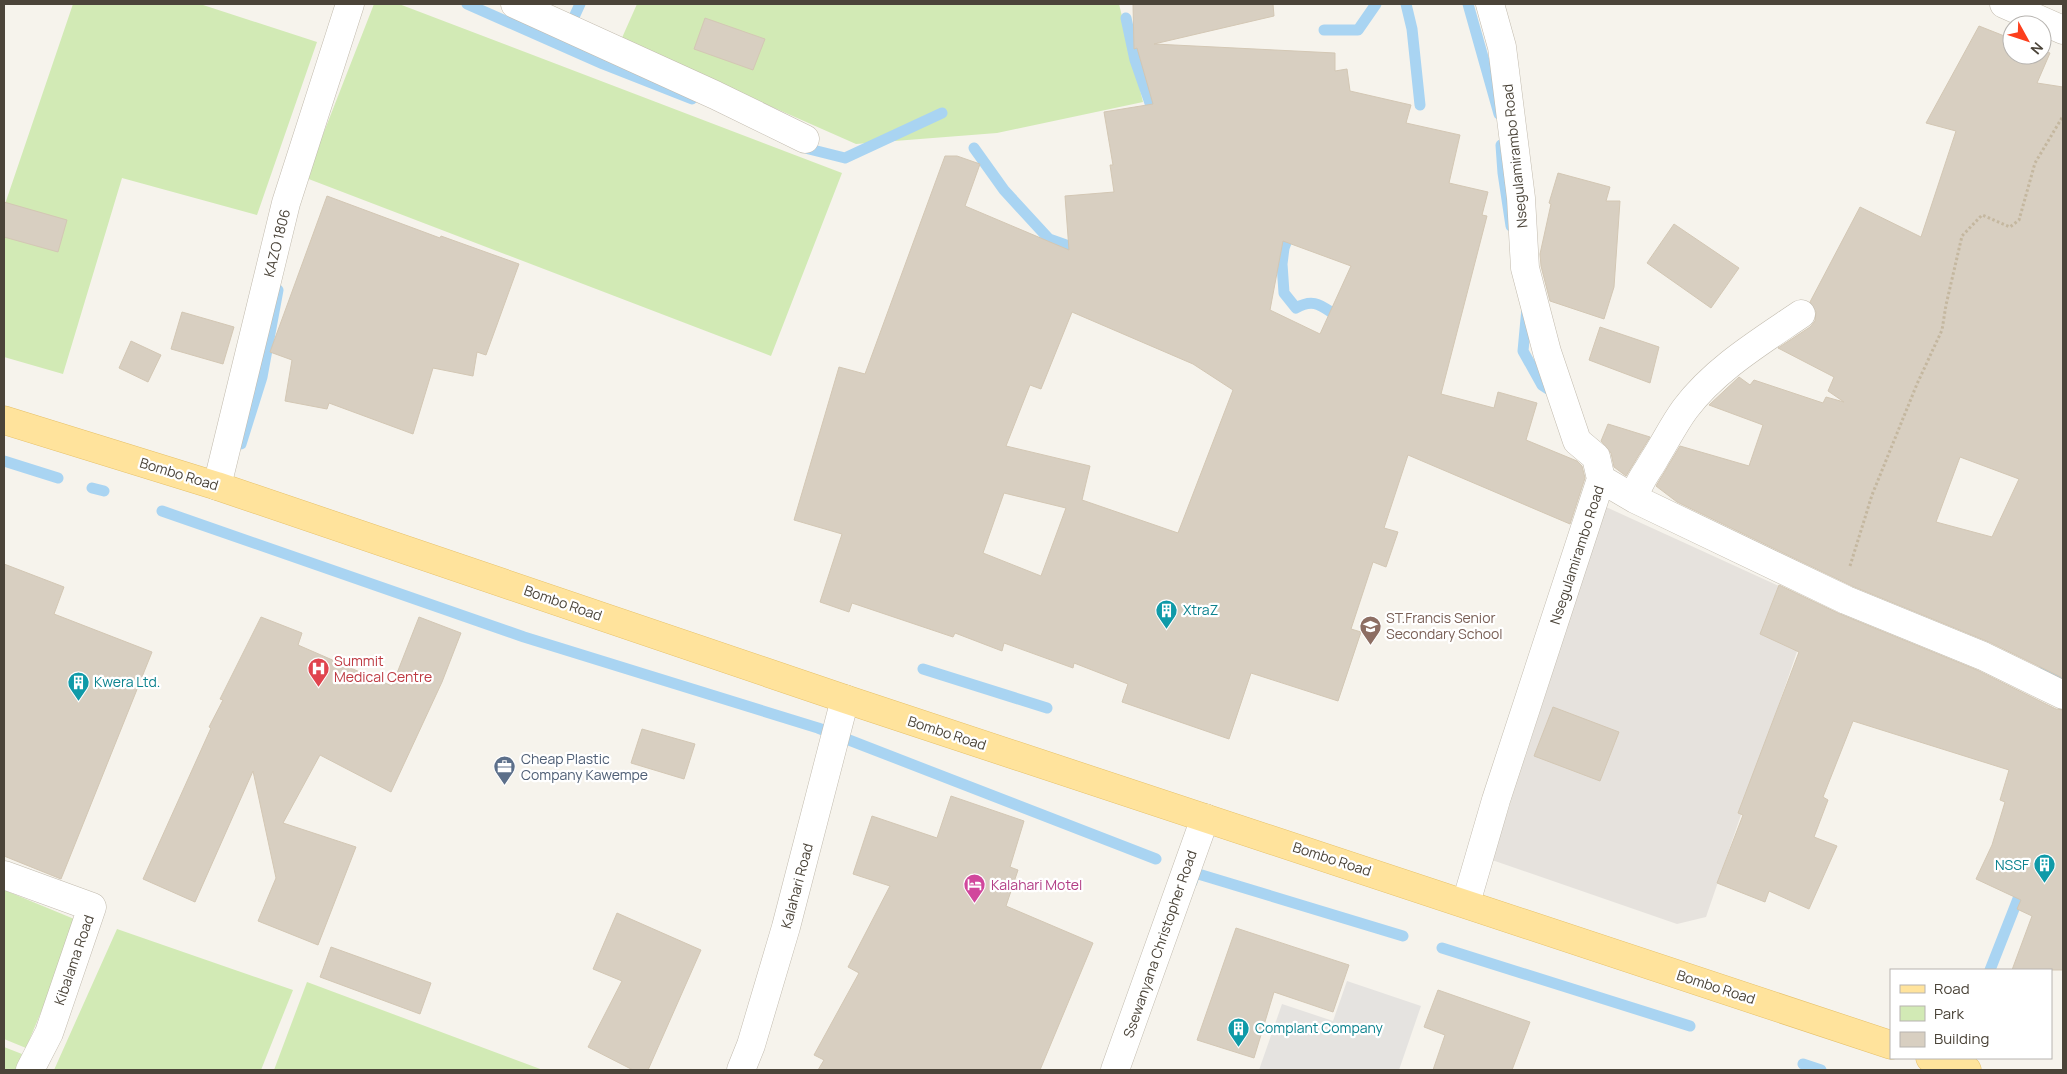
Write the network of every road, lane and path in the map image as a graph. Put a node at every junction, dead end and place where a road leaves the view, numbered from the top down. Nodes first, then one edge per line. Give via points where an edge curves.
1 (350, 4) edge
2 (515, 4) edge
3 (1490, 4) edge
4 (2004, 4) edge
5 (2063, 30) edge
6 (2063, 116) edge
7 (805, 139) dead end
8 (1801, 314) dead end
9 (4, 420) edge
10 (1601, 479) junction
11 (217, 486) junction
12 (1635, 499) junction
13 (1838, 596) junction
14 (2063, 695) edge
15 (844, 699) junction
16 (1204, 818) junction
17 (4, 875) edge
18 (1466, 903) junction
19 (1890, 1045) edge
20 (1933, 1059) edge
21 (30, 1070) edge
22 (741, 1070) edge
23 (1115, 1070) edge
24 (1967, 1070) edge

1 - 11 street, KAZO 1806 via 286,203
2 - 7 street
3 - 10 street, Nsegulamirambo Road via 1502,47 1521,198 1526,268 1547,352 1577,441 1596,458
4 - 5 street
6 - 13 path via 2035,163 2019,220 2010,227 1982,215 1962,236 1942,330 1872,494
8 - 12 street via 1728,364 1700,392 1685,409 1636,490
9 - 11 main road, Bombo Road
10 - 12 street
10 - 18 street, Nsegulamirambo Road via 1496,800
11 - 15 main road, Bombo Road
12 - 13 street
13 - 14 street via 1983,656
15 - 16 main road, Bombo Road
15 - 22 street, Kalahari Road via 786,927
16 - 18 main road, Bombo Road
16 - 23 street, Ssewanyana Christopher Road
17 - 21 street, Kibalama Road via 92,907 49,1033
18 - 19 main road, Bombo Road
20 - 24 main road

